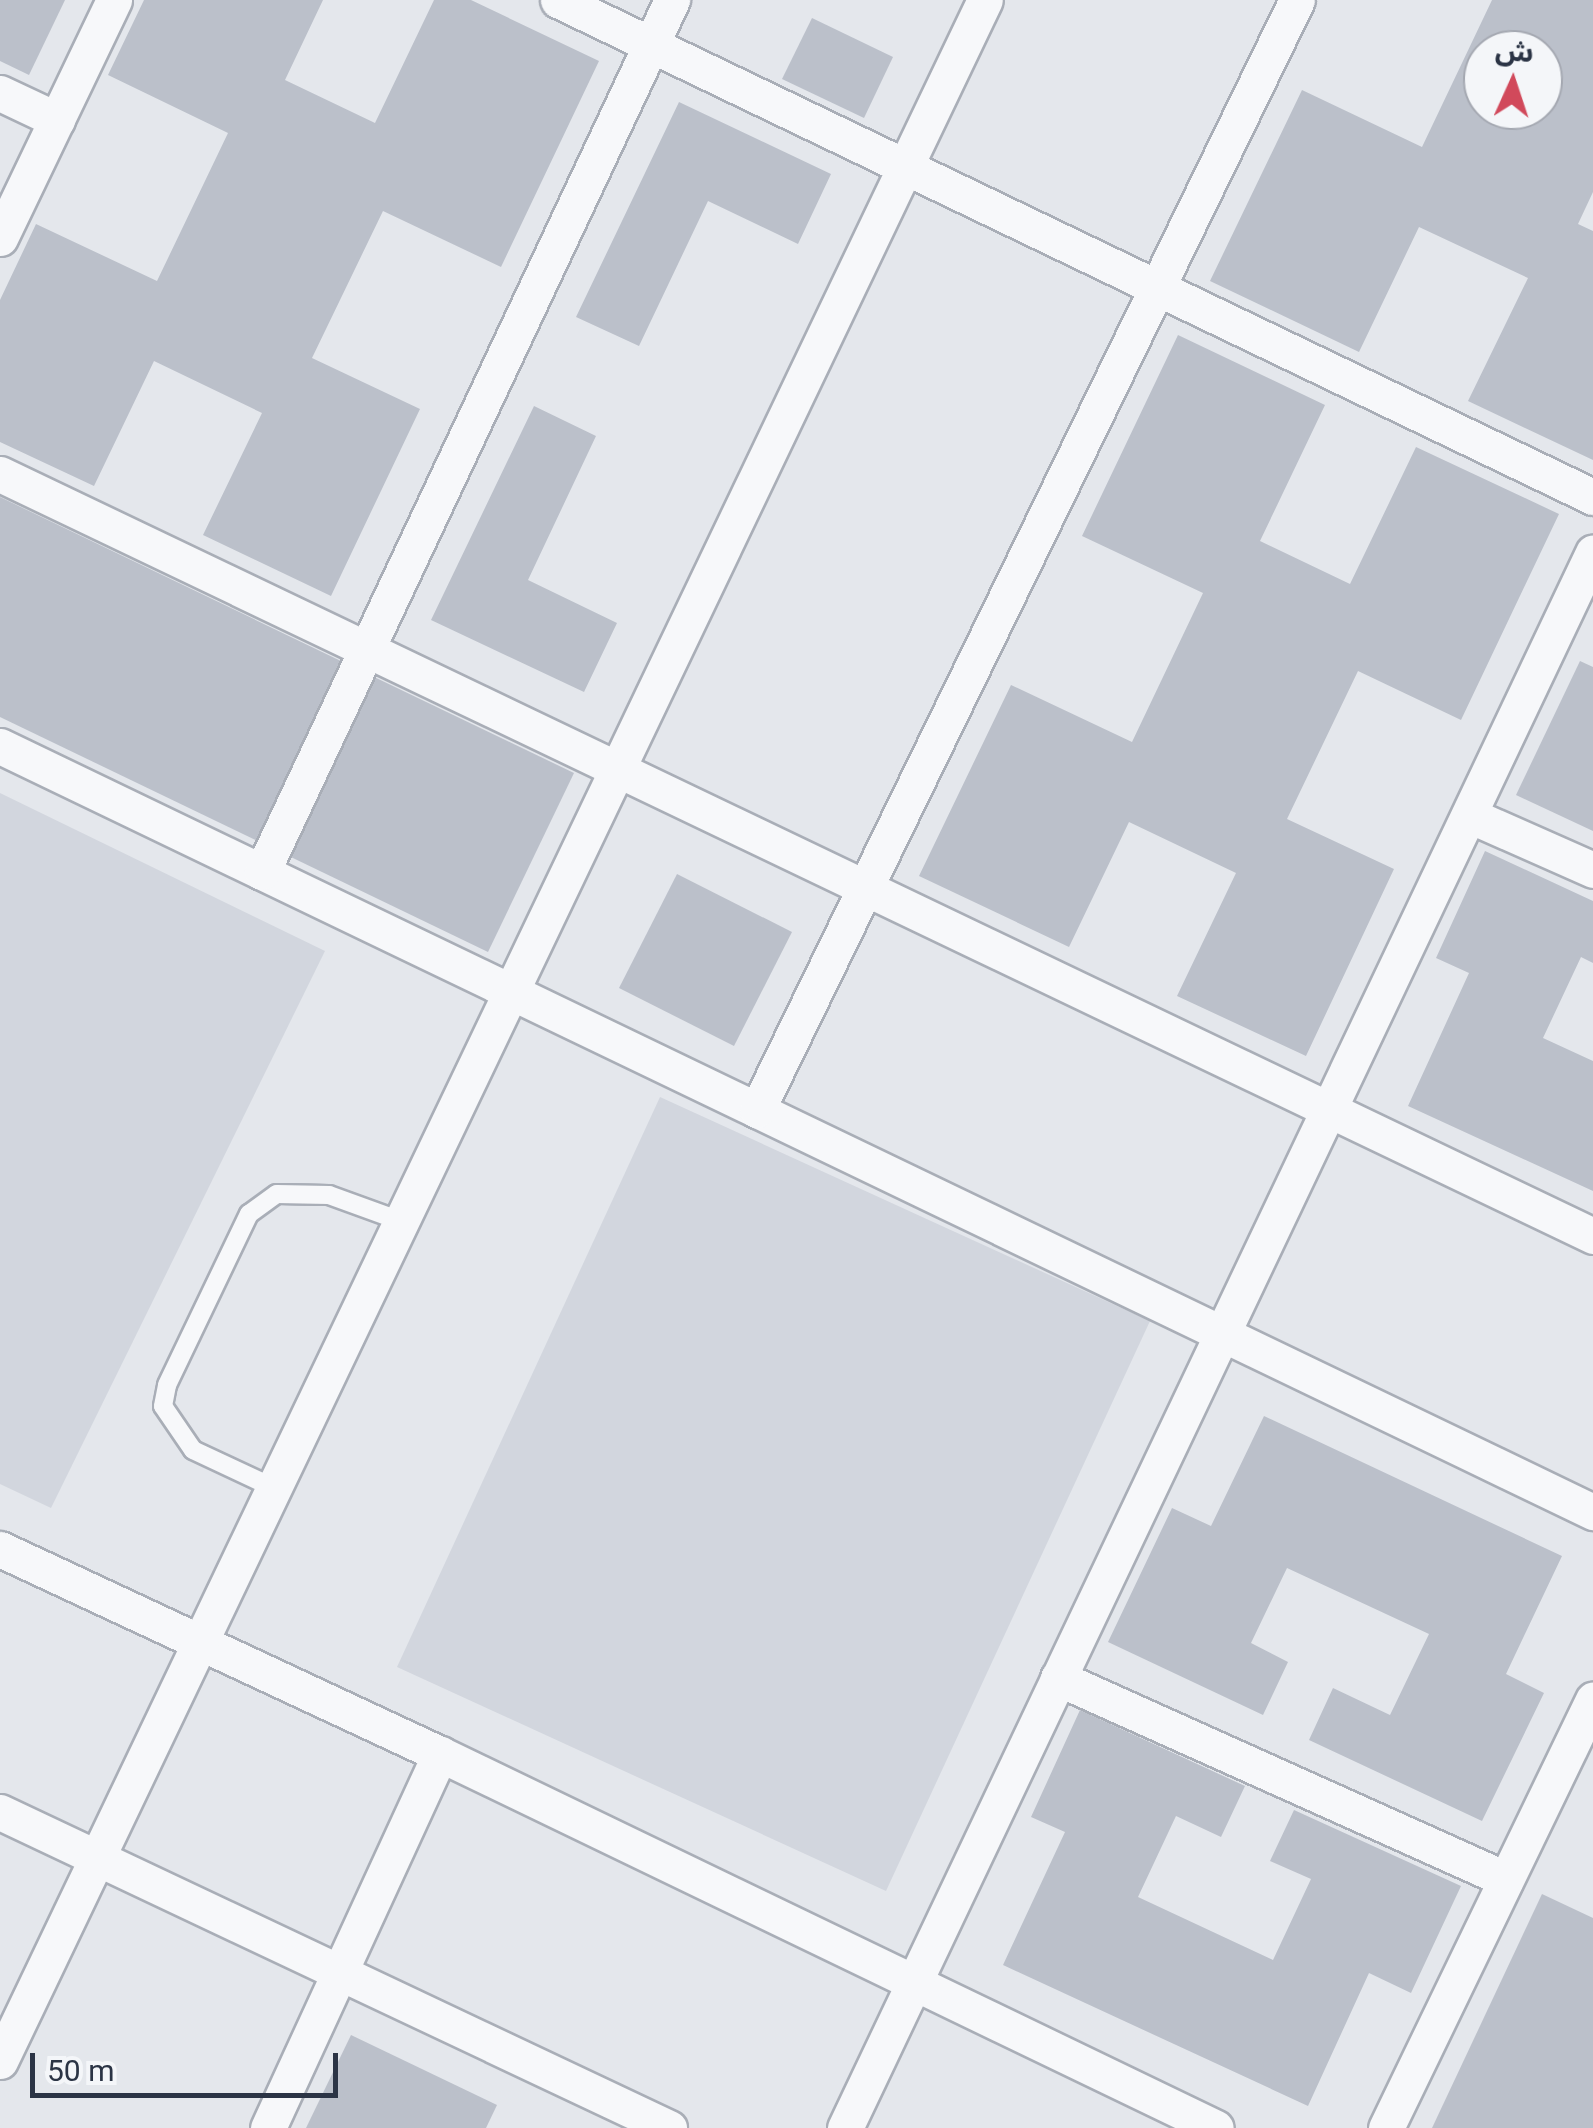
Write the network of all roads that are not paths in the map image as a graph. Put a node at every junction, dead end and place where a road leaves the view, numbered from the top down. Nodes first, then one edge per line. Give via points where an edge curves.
1 (114, 0) edge
2 (558, 0) edge
3 (672, 0) edge
4 (985, 0) edge
5 (1297, 0) edge
6 (651, 44) junction
7 (0, 93) edge
8 (57, 120) junction
9 (906, 167) junction
10 (0, 238) edge
11 (1157, 288) junction
12 (0, 474) edge
13 (1593, 497) edge
14 (1593, 552) edge
15 (365, 648) junction
16 (0, 746) edge
17 (616, 768) junction
18 (1469, 815) junction
19 (1593, 870) edge
20 (262, 872) junction
21 (863, 887) junction
22 (512, 992) junction
23 (1328, 1109) junction
24 (756, 1110) junction
25 (401, 1221) junction
26 (1593, 1236) edge
27 (1222, 1334) junction
28 (272, 1487) junction
29 (1593, 1512) edge
30 (0, 1549) edge
31 (197, 1642) junction
32 (1058, 1678) junction
33 (1593, 1699) edge
34 (440, 1754) junction
35 (0, 1812) edge
36 (97, 1858) junction
37 (1506, 1878) junction
38 (341, 1973) junction
39 (913, 1984) junction
40 (0, 2062) edge
41 (268, 2128) edge
42 (668, 2128) edge
43 (845, 2128) edge
44 (1216, 2128) edge
45 (1386, 2128) edge

1 - 8 street
2 - 6 street
3 - 6 street
4 - 9 street
5 - 11 street
6 - 9 street
6 - 15 street
7 - 8 street
8 - 10 street
9 - 11 street
9 - 17 street
11 - 13 street
11 - 21 street
12 - 15 street
14 - 18 street
15 - 17 street
15 - 20 street
16 - 20 street
17 - 21 street
17 - 22 street
18 - 19 street
18 - 23 street
20 - 22 street
21 - 23 street
21 - 24 street
22 - 24 street
22 - 25 street
23 - 26 street
23 - 27 street
24 - 27 street
25 - 28 street
25 - 28 lane via 329,1195 277,1194 249,1214 167,1384 164,1406 192,1450
27 - 29 street
27 - 32 street
28 - 31 street
30 - 31 street
31 - 34 street
31 - 36 street
32 - 37 street
32 - 39 street
33 - 37 street
34 - 38 street
34 - 39 street
35 - 36 street
36 - 38 street
36 - 40 street
37 - 45 street
38 - 41 street
38 - 42 street
39 - 43 street
39 - 44 street

